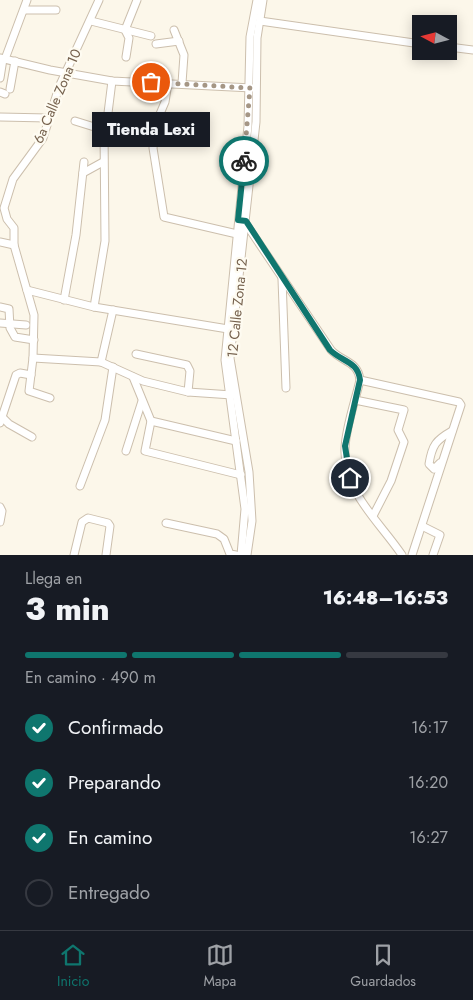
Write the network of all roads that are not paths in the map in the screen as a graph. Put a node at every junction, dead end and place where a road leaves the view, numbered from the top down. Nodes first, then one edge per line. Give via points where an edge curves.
1 (27, 0) edge
2 (100, 0) edge
3 (137, 0) edge
4 (257, 0) edge
5 (264, 0) edge
6 (24, 10) junction
7 (56, 10) dead end
8 (91, 21) junction
9 (260, 21) junction
10 (125, 30) junction
11 (174, 30) dead end
12 (150, 36) dead end
13 (179, 41) junction
14 (412, 43) edge
15 (156, 44) dead end
16 (458, 48) edge
17 (473, 50) edge
18 (126, 57) dead end
19 (3, 59) edge
20 (15, 61) junction
21 (65, 73) junction
22 (0, 78) edge
23 (112, 81) junction
24 (168, 83) junction
25 (182, 83) junction
26 (253, 88) junction
27 (5, 92) edge
28 (0, 118) edge
29 (48, 118) junction
30 (75, 121) dead end
31 (104, 130) junction
32 (84, 162) dead end
33 (103, 162) junction
34 (82, 173) junction
35 (242, 221) junction
36 (237, 234) junction
37 (0, 242) edge
38 (14, 245) junction
39 (282, 278) junction
40 (27, 290) junction
41 (64, 300) junction
42 (0, 307) edge
43 (94, 307) junction
44 (113, 310) junction
45 (0, 323) edge
46 (9, 323) junction
47 (26, 325) dead end
48 (228, 329) junction
49 (34, 340) junction
50 (136, 354) dead end
51 (33, 358) junction
52 (100, 362) junction
53 (114, 367) junction
54 (31, 375) junction
55 (133, 377) junction
56 (360, 380) junction
57 (286, 388) dead end
58 (188, 392) junction
59 (232, 395) junction
60 (50, 398) dead end
61 (356, 400) junction
62 (142, 401) junction
63 (1, 420) edge
64 (151, 421) junction
65 (452, 431) junction
66 (32, 437) dead end
67 (236, 441) junction
68 (126, 451) dead end
69 (443, 460) junction
70 (241, 475) junction
71 (80, 486) dead end
72 (1, 508) edge
73 (373, 516) junction
74 (0, 522) edge
75 (166, 523) dead end
76 (422, 526) junction
77 (398, 554) edge
78 (74, 555) edge
79 (106, 555) edge
80 (232, 555) edge
81 (241, 555) edge
82 (248, 555) edge
83 (412, 555) edge
84 (433, 555) edge

1 - 6 street
2 - 8 street, 6a Calle Zona 10
3 - 10 street
4 - 26 street, 12 Calle Zona 12 via 250,37
5 - 9 street, 12 Calle Zona 12
6 - 7 street
6 - 19 street
8 - 10 street
8 - 21 street, 6a Calle Zona 10
9 - 14 street
9 - 26 street, 12 Calle Zona 12
10 - 12 street
10 - 18 street via 128,38
11 - 13 street
13 - 15 street
13 - 25 street via 184,55
16 - 17 street
19 - 20 street
19 - 22 street
20 - 21 street
20 - 27 street
21 - 23 street
21 - 29 street, 6a Calle Zona 10
23 - 24 street
23 - 31 street
24 - 25 street
24 - 36 street via 153,148 164,216
25 - 26 street
26 - 35 street, 12 Calle Zona 12 via 256,122
28 - 29 street
29 - 38 street, 6a Calle Zona 10 via 39,144 13,180 4,208 6,218 14,228
30 - 31 street
31 - 33 street
32 - 34 street
33 - 34 street
33 - 43 street via 105,241
34 - 41 street via 76,235
35 - 36 street, 12 Calle Zona 12
35 - 39 street
35 - 59 street, 12 Calle Zona 12 via 230,358
36 - 48 street, 12 Calle Zona 12
37 - 38 street
38 - 40 street, 6a Calle Zona 10
39 - 56 street via 330,350 354,365
39 - 57 street
40 - 41 street
40 - 49 street, 6a Calle Zona 10 via 34,315
41 - 43 street
42 - 46 street via 9,309
43 - 44 street
44 - 48 street
44 - 52 street
45 - 46 street
46 - 47 street
46 - 49 street via 15,337
48 - 59 street, 12 Calle Zona 12 via 225,360
49 - 51 street, 6a Calle Zona 10
50 - 58 street via 187,365 190,371
51 - 52 street
51 - 54 street, 6a Calle Zona 10
52 - 53 street
53 - 55 street
53 - 71 street via 105,420
54 - 60 street, 6a Calle Zona 10 via 30,392
54 - 63 street via 16,375
55 - 58 street
55 - 62 street
56 - 61 street
56 - 65 street via 459,402 461,405
58 - 59 street
59 - 67 street, 12 Calle Zona 12
59 - 82 street, 12 Calle Zona 12 via 249,472 252,521
61 - 73 street via 345,446 346,465 352,487
61 - 73 street via 404,410 398,430 404,442 391,481
62 - 64 street
62 - 68 street
63 - 66 street
64 - 67 street
64 - 70 street via 145,452
65 - 69 street
65 - 69 street via 438,439 430,466 436,468
67 - 70 street, 12 Calle Zona 12
69 - 76 street
70 - 81 street, 12 Calle Zona 12 via 245,522
72 - 74 street
73 - 77 street
75 - 80 street via 218,534
76 - 83 street
76 - 84 street via 440,534
78 - 79 street via 82,522 88,518 108,522 110,526

